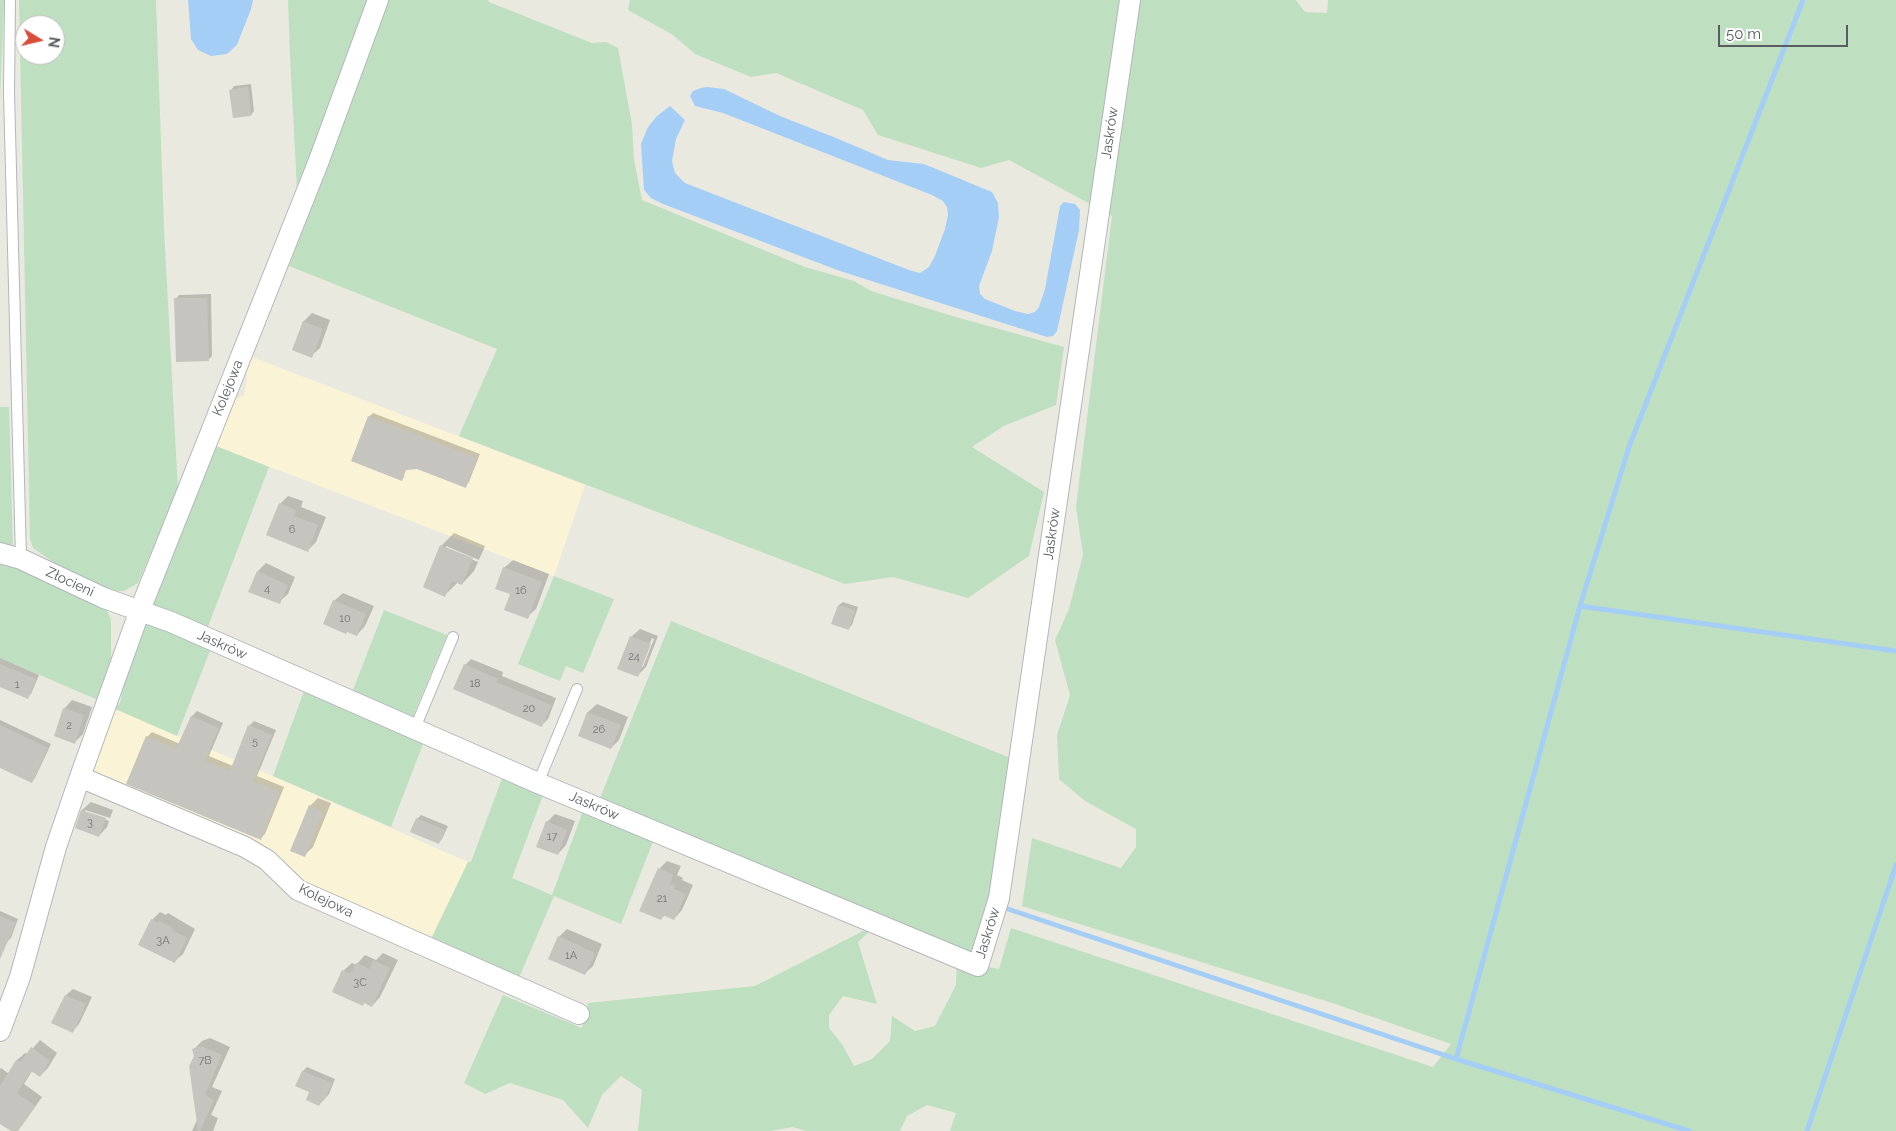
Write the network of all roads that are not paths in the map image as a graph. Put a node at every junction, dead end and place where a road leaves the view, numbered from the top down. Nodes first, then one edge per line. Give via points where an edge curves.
1 (10, 0) edge
2 (378, 0) edge
3 (1130, 0) edge
4 (0, 553) edge
5 (21, 559) junction
6 (140, 610) junction
7 (453, 637) dead end
8 (577, 689) dead end
9 (415, 728) junction
10 (80, 777) junction
11 (538, 783) junction
12 (579, 1014) dead end
13 (0, 1031) edge

1 - 5 lane via 9,92
2 - 6 street, Kolejowa via 318,163
3 - 11 street, Jaskrów via 999,898 978,966
4 - 5 street, Złocieni
5 - 6 street, Złocieni via 104,598
6 - 9 street, Jaskrów
6 - 10 street, Kolejowa
7 - 9 lane
8 - 11 lane
9 - 11 street, Jaskrów
10 - 12 street, Kolejowa via 245,847 267,860 298,890
10 - 13 street, Kolejowa via 56,847 20,977

